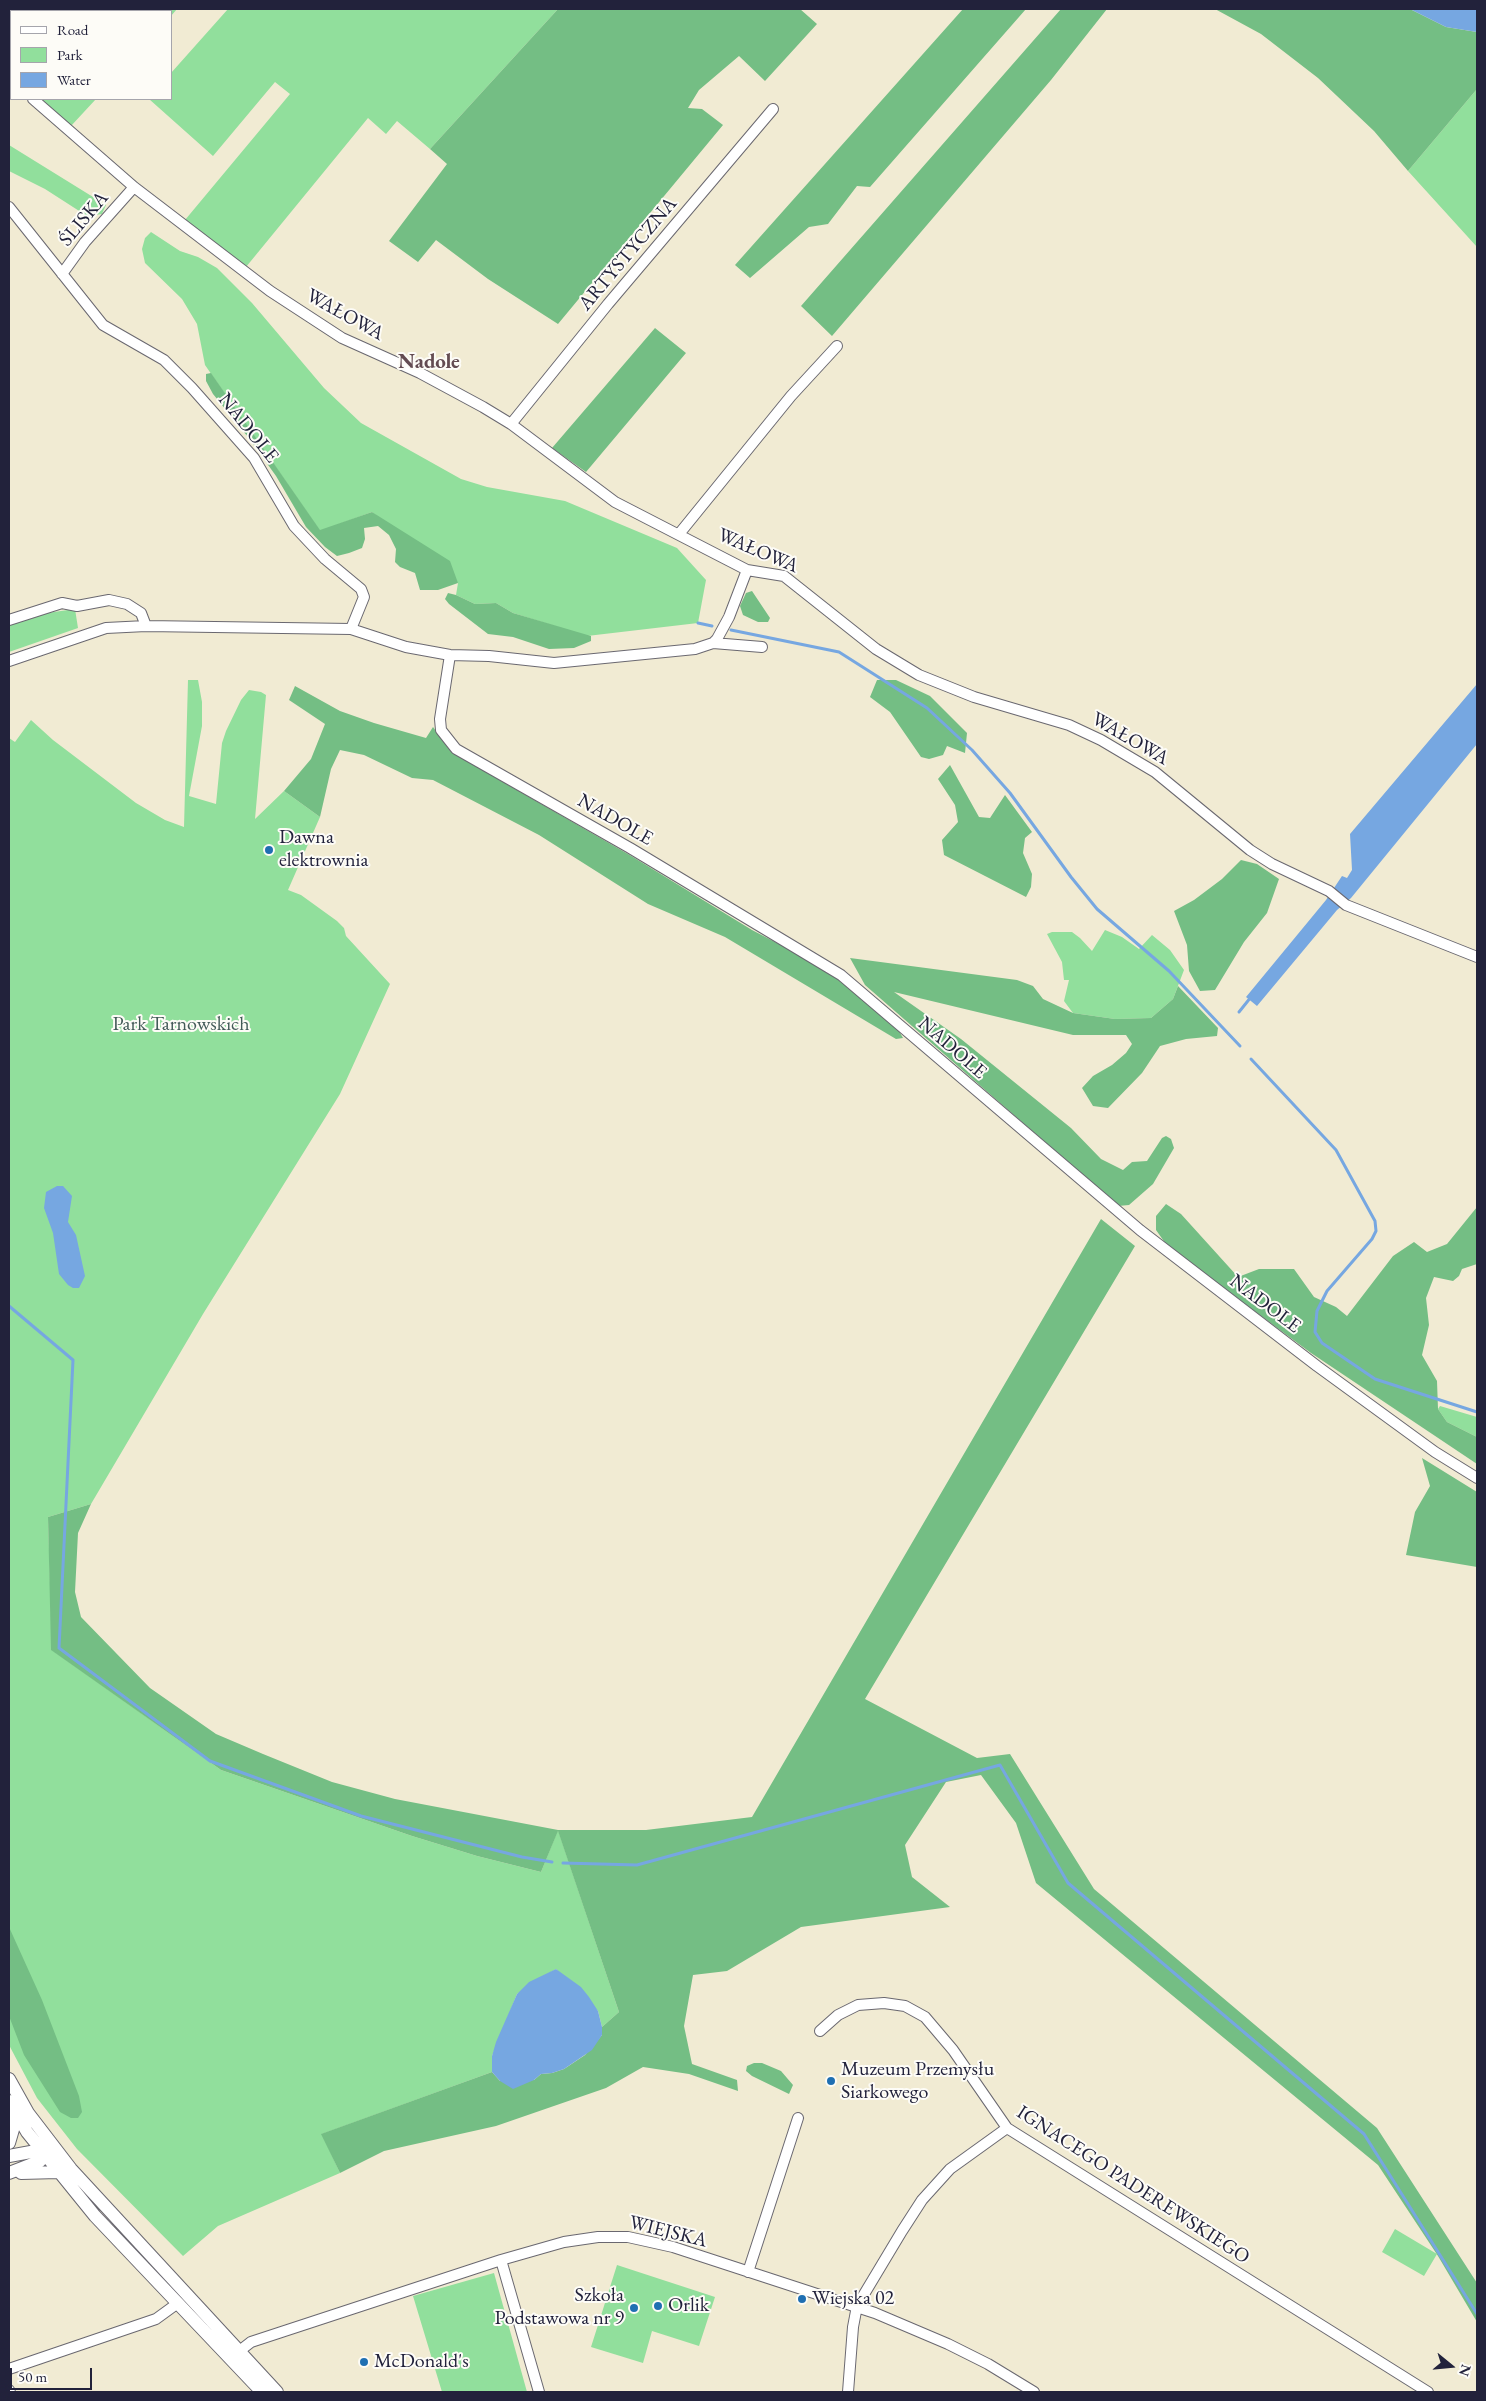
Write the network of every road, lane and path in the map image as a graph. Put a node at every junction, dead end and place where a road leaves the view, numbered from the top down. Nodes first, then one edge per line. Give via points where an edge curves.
1 (34, 100) edge
2 (773, 109) dead end
3 (134, 187) junction
4 (9, 207) edge
5 (62, 274) junction
6 (837, 346) dead end
7 (511, 424) junction
8 (679, 534) junction
9 (747, 570) junction
10 (9, 620) edge
11 (146, 626) junction
12 (351, 629) junction
13 (713, 643) junction
14 (762, 647) dead end
15 (450, 655) junction
16 (9, 661) edge
17 (1477, 957) edge
18 (1477, 1478) edge
19 (820, 2031) dead end
20 (9, 2079) edge
21 (9, 2101) edge
22 (9, 2112) edge
23 (798, 2118) dead end
24 (1007, 2128) junction
25 (9, 2143) edge
26 (47, 2151) junction
27 (9, 2156) edge
28 (58, 2172) junction
29 (9, 2173) edge
30 (501, 2260) junction
31 (748, 2272) junction
32 (178, 2303) junction
33 (857, 2306) junction
34 (234, 2355) junction
35 (9, 2369) edge
36 (262, 2392) edge
37 (277, 2392) edge
38 (539, 2392) edge
39 (848, 2392) edge
40 (1034, 2392) edge
41 (1428, 2392) edge

1 - 3 street, WAŁOWA
2 - 7 street, ARTYSTYCZNA
3 - 5 street, ŚLISKA via 85,242
3 - 7 street, WAŁOWA via 270,291 326,328 451,389
4 - 5 street, NADOLE
5 - 12 street, NADOLE via 103,325 164,360 192,388 254,458 294,526 325,559 362,589 364,597
6 - 8 street via 791,396
7 - 8 street, WAŁOWA via 615,502
8 - 9 street, WAŁOWA
9 - 13 street via 729,617
9 - 17 street, WAŁOWA via 784,576 876,650 919,675 974,697 1068,725 1135,758 1261,857 1329,891 1346,905
10 - 11 street via 62,603 77,606 109,600 127,604 141,613
11 - 12 street
11 - 16 street via 106,628
12 - 15 street via 406,647
13 - 14 street
13 - 15 street via 696,649 554,663
15 - 18 street, NADOLE via 440,719 441,730 456,749 630,848 841,975 1140,1230 1317,1366 1435,1452
19 - 24 street, IGNACEGO PADEREWSKIEGO via 838,2015 858,2005 884,2003 905,2006 925,2017 943,2037
20 - 26 street
21 - 26 street via 27,2132
22 - 25 street via 14,2126
23 - 31 street
24 - 33 street via 950,2169 922,2200
24 - 41 street, IGNACEGO PADEREWSKIEGO
26 - 27 street
26 - 28 street
26 - 29 street via 40,2162
26 - 34 street via 105,2208
28 - 29 street
28 - 32 street
30 - 31 street, WIEJSKA via 564,2242 628,2237 673,2247
30 - 34 street, WIEJSKA via 251,2342
30 - 38 street
31 - 33 street, WIEJSKA
32 - 34 street
32 - 35 street via 156,2319
33 - 39 street via 852,2327
33 - 40 street, WIEJSKA via 948,2344
34 - 36 street
34 - 37 street

